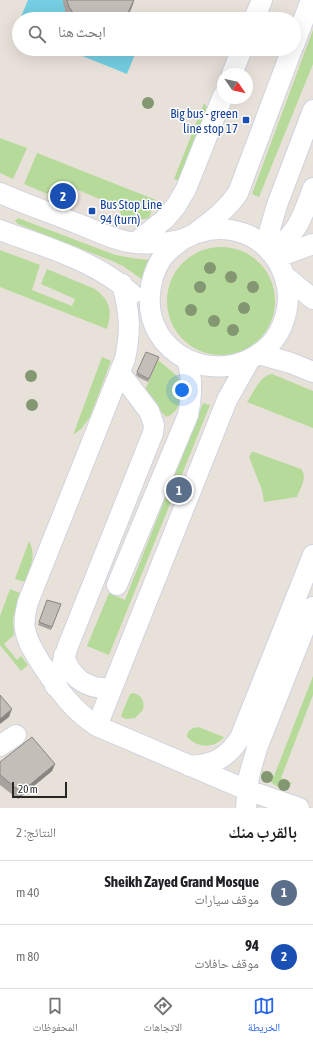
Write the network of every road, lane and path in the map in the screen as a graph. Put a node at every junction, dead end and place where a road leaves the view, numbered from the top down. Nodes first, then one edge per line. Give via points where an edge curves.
1 (262, 0) edge
2 (311, 0) edge
3 (257, 12) edge
4 (301, 26) edge
5 (239, 56) edge
6 (289, 56) edge
7 (234, 68) edge
8 (220, 104) edge
9 (313, 110) edge
10 (313, 188) edge
11 (0, 193) edge
12 (0, 230) edge
13 (190, 236) junction
14 (135, 243) junction
15 (313, 244) edge
16 (270, 252) junction
17 (285, 276) junction
18 (122, 284) junction
19 (313, 299) edge
20 (151, 314) junction
21 (255, 357) junction
22 (187, 360) junction
23 (313, 372) edge
24 (120, 373) junction
25 (313, 556) edge
26 (117, 585) dead end
27 (313, 607) edge
28 (308, 633) edge
29 (64, 656) junction
30 (55, 686) junction
31 (112, 688) junction
32 (97, 726) junction
33 (189, 766) junction
34 (247, 799) edge
35 (299, 808) edge

1 - 3 lane
2 - 4 lane
5 - 7 lane
6 - 13 lane via 238,193 222,212
8 - 14 lane via 186,189 176,206 165,219
9 - 16 lane via 277,205
10 - 16 lane via 298,226 291,236
11 - 14 lane via 110,236
12 - 18 lane via 95,267
13 - 14 lane
13 - 16 lane via 225,229 253,237
13 - 20 lane via 172,248 155,271 151,285
15 - 16 lane
16 - 17 lane
17 - 19 lane
17 - 21 lane via 288,298 284,319 275,339
18 - 20 lane
18 - 24 lane via 130,321 129,340
20 - 22 lane via 168,346
21 - 22 lane via 225,367 206,366
21 - 23 lane via 291,363
21 - 31 lane via 227,400
22 - 26 lane via 192,380 188,415
24 - 29 lane via 149,411 154,425 153,433
24 - 30 lane via 24,620 30,646
25 - 33 lane via 240,738 233,748 214,762
27 - 28 lane
28 - 34 lane via 257,748 249,776
29 - 30 lane
29 - 31 lane via 69,669 78,680 98,688
30 - 32 lane via 78,713
31 - 32 lane
32 - 33 lane
33 - 34 lane
34 - 35 lane

